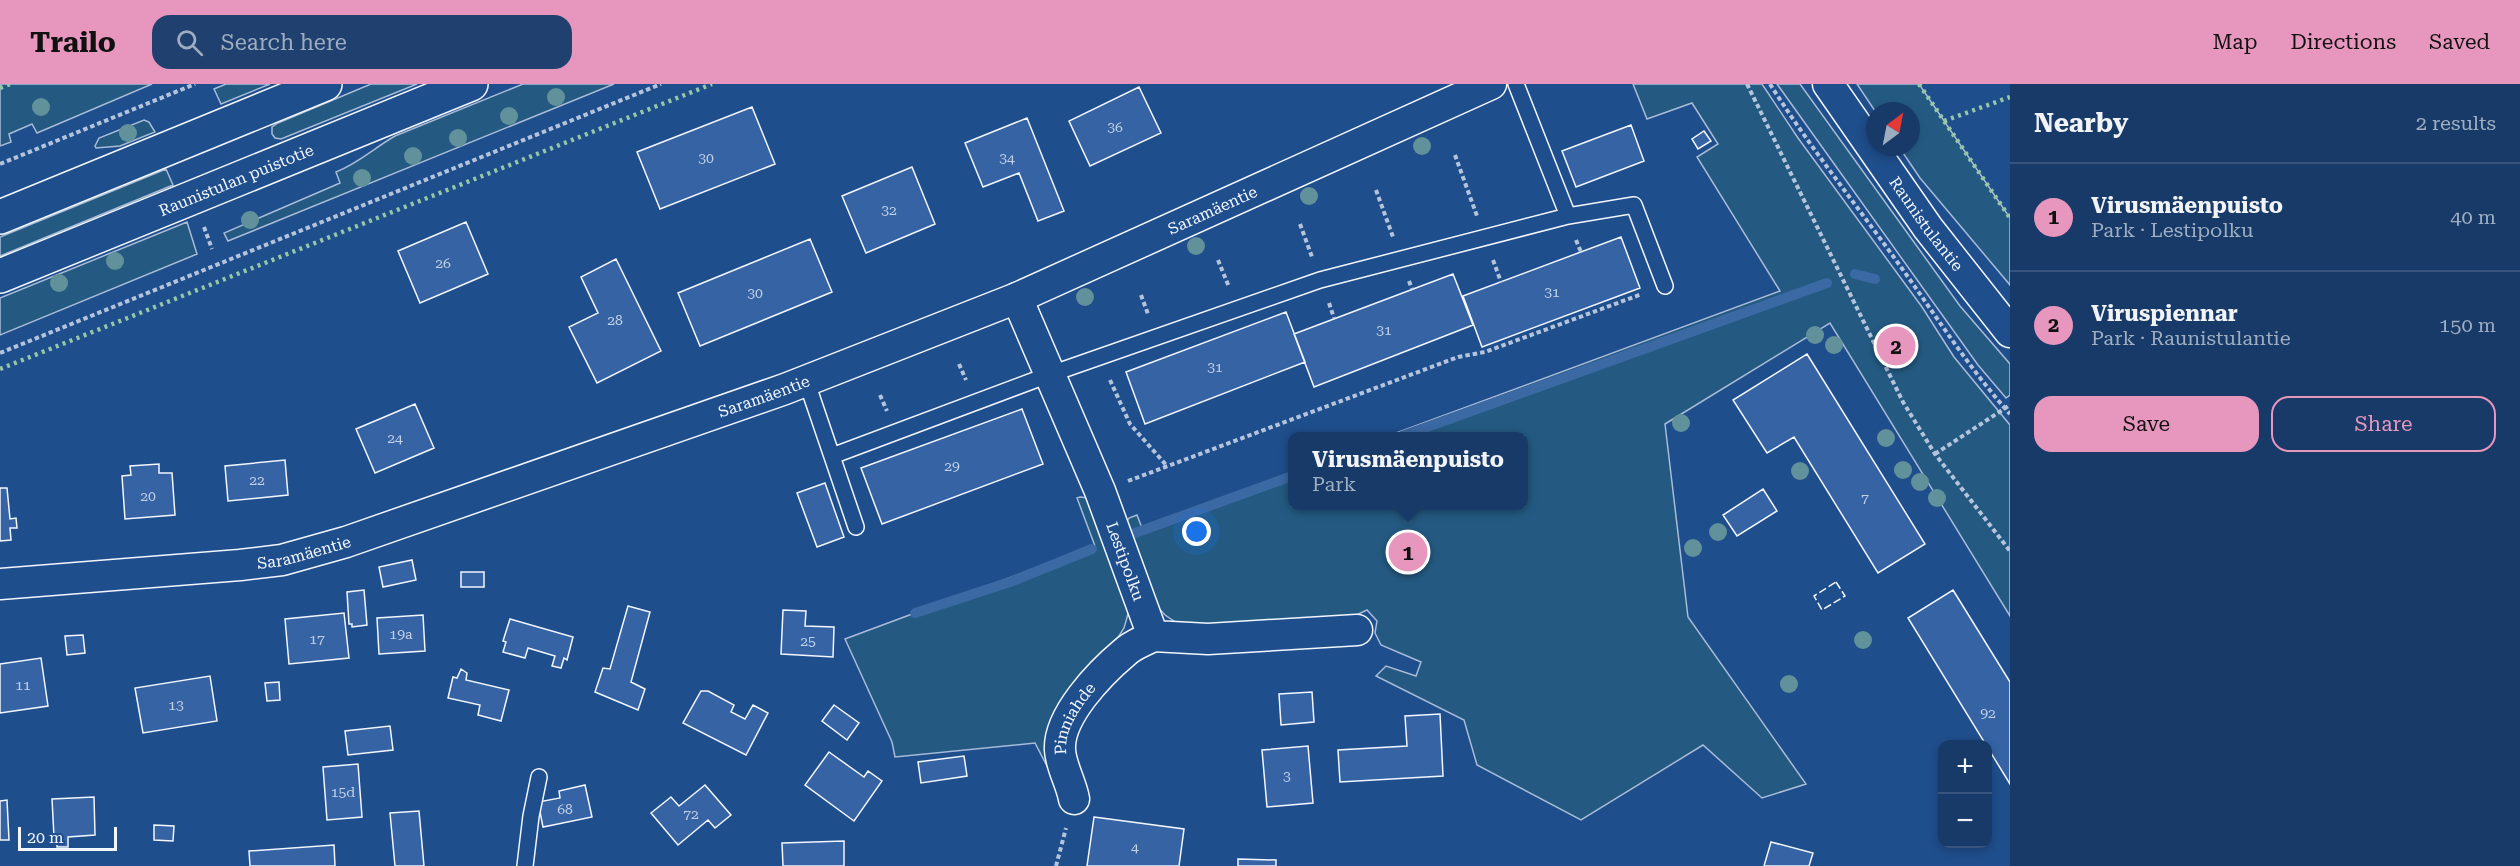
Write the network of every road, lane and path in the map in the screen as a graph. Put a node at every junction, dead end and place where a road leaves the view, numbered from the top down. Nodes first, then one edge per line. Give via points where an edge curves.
1 (195, 84) edge
2 (325, 84) edge
3 (471, 84) edge
4 (661, 84) edge
5 (1491, 84) edge
6 (1516, 84) edge
7 (1747, 84) edge
8 (1770, 84) edge
9 (1828, 84) edge
10 (0, 164) edge
11 (1568, 216) junction
12 (0, 217) edge
13 (201, 220) dead end
14 (1576, 239) dead end
15 (212, 249) dead end
16 (1581, 252) dead end
17 (1497, 269) dead end
18 (0, 276) edge
19 (1501, 282) dead end
20 (1665, 286) joint
21 (1017, 298) junction
22 (1330, 307) dead end
23 (1334, 318) dead end
24 (2010, 332) edge
25 (0, 353) edge
26 (1099, 357) junction
27 (1051, 374) junction
28 (806, 380) junction
29 (2008, 407) edge
30 (2010, 414) edge
31 (1935, 454) junction
32 (832, 456) junction
33 (1167, 466) junction
34 (1100, 491) junction
35 (856, 527) dead end
36 (2010, 551) edge
37 (0, 584) edge
38 (1357, 630) dead end
39 (1153, 636) junction
40 (539, 777) dead end
41 (1074, 799) joint
42 (525, 866) edge
43 (1056, 866) edge

1 - 10 path
2 - 12 main road
3 - 18 main road, Raunistulan puistotie
4 - 25 path
5 - 21 street, Saramäentie
6 - 11 lane
7 - 31 path via 1903,402
8 - 29 path via 1956,348
9 - 24 street, Raunistulantie via 1928,228
11 - 20 lane via 1634,205
11 - 26 lane via 1320,280
13 - 15 path
14 - 16 path
17 - 19 path
20 - 33 path via 1485,351 1458,357
21 - 27 street, Lestipolku
21 - 28 street, Saramäentie
22 - 23 path
26 - 27 lane
26 - 33 path via 1130,424
27 - 32 lane
27 - 34 street, Lestipolku
28 - 32 lane
28 - 37 street, Saramäentie via 581,462 282,560
29 - 30 path
29 - 31 path
31 - 36 path
32 - 35 lane
33 - 34 path
34 - 39 street, Lestipolku
38 - 39 street via 1208,639
39 - 41 street, Pinniahde via 1126,651 1086,692 1060,734 1060,751
40 - 42 lane
41 - 43 path

